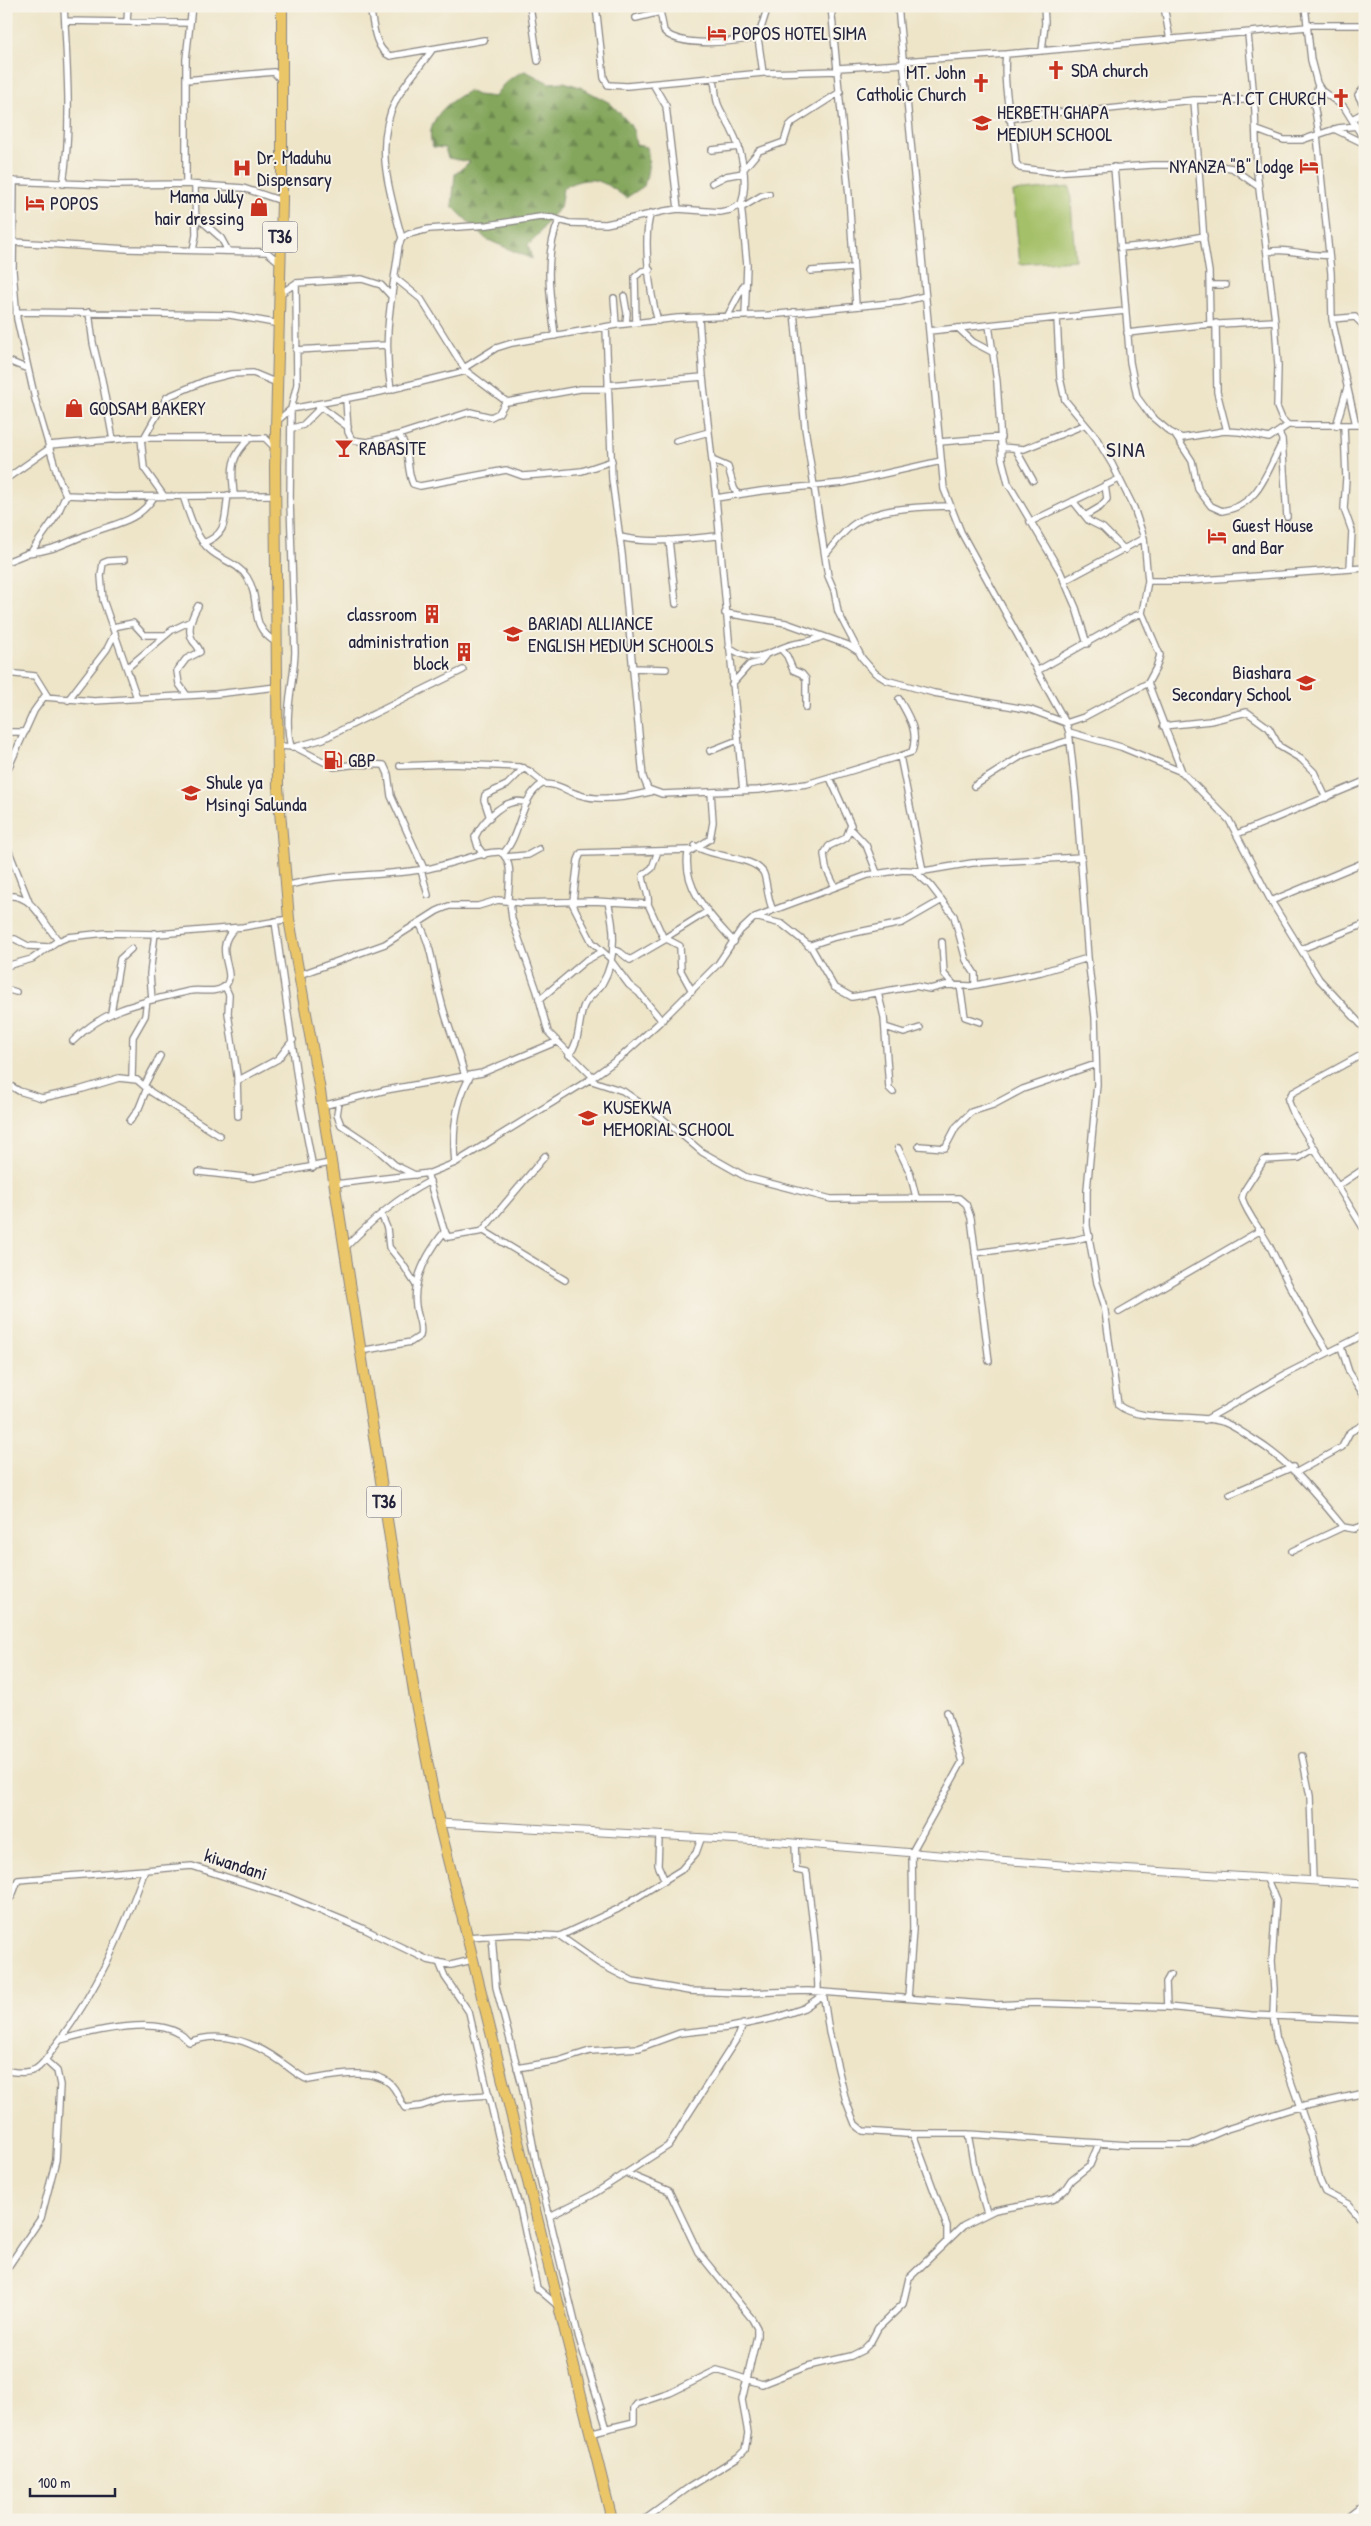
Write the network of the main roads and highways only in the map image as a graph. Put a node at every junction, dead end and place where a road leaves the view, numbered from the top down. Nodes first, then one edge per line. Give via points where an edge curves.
1 (282, 6) edge
2 (612, 2520) edge

1 - 2 highway, T36 via 282,201 275,448 278,746 289,919 335,1184 415,1698 439,1824

